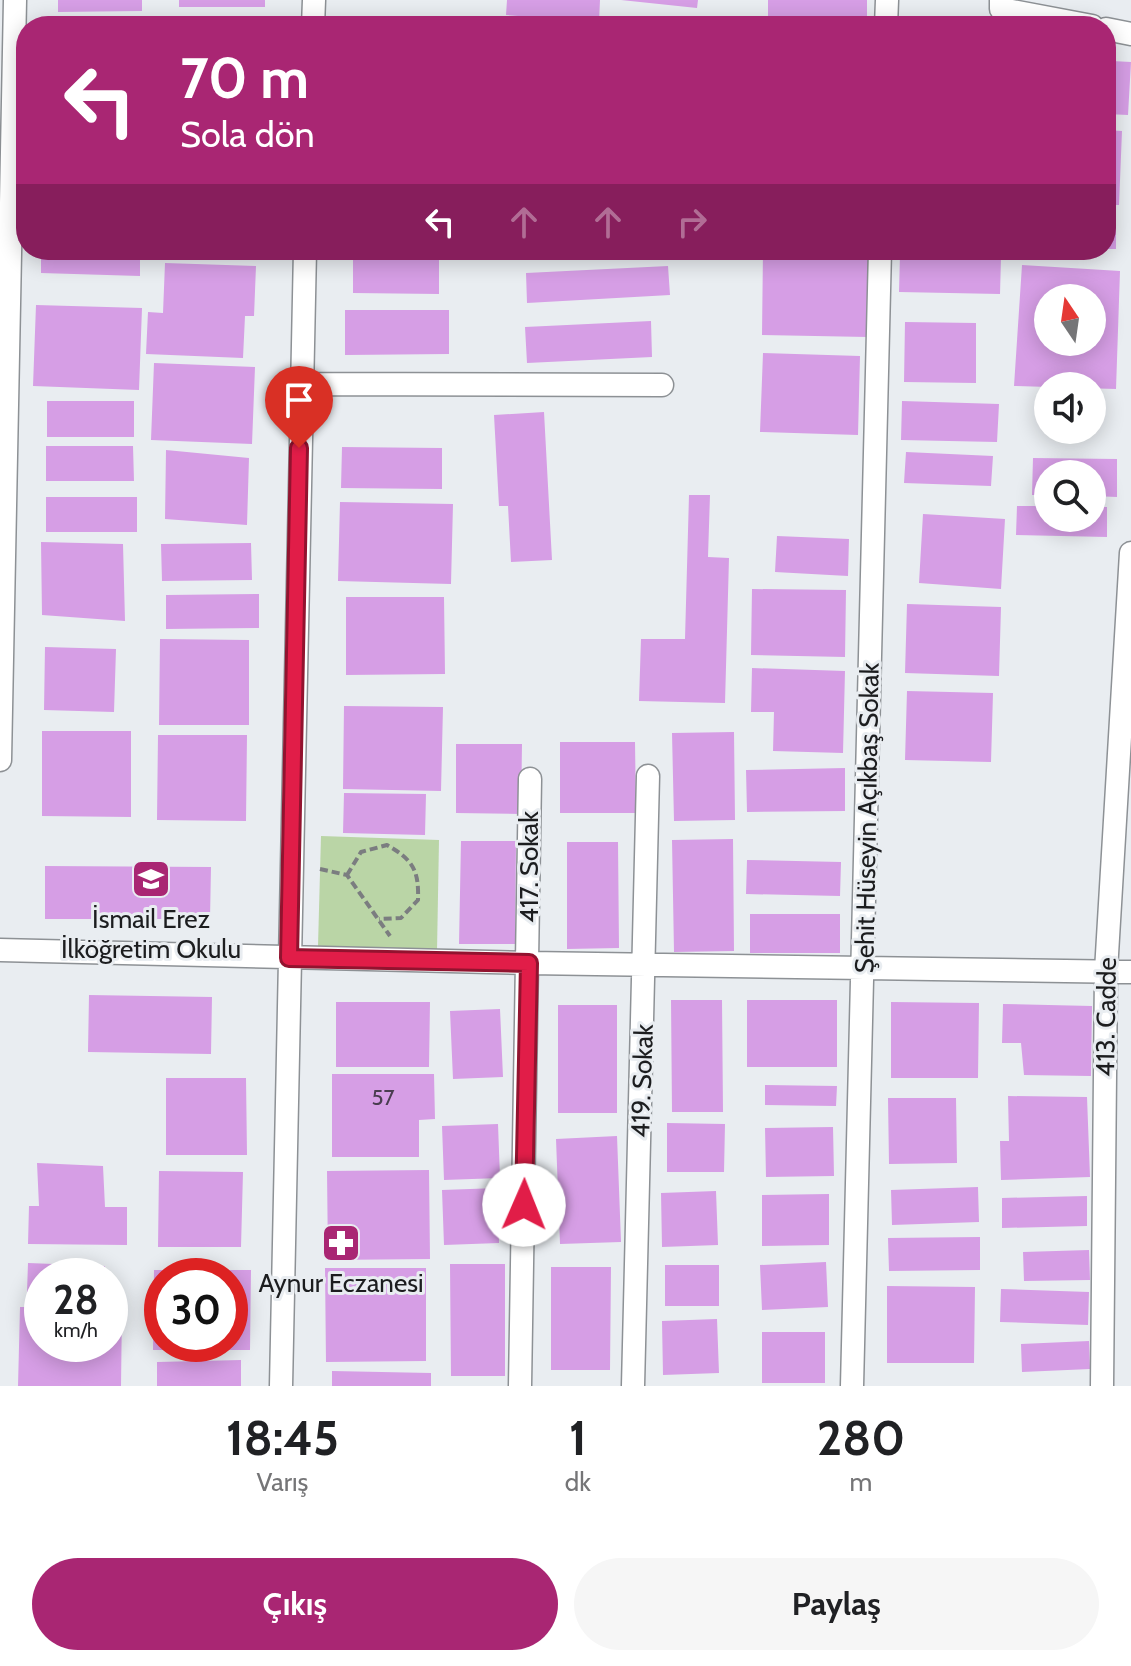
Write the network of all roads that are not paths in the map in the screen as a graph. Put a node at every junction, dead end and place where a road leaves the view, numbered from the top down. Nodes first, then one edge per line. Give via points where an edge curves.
1 (15, 0) edge
2 (1001, 0) edge
3 (1038, 16) edge
4 (305, 260) edge
5 (880, 260) edge
6 (301, 384) junction
7 (662, 385) dead end
8 (1131, 553) edge
9 (0, 760) edge
10 (648, 776) dead end
11 (530, 779) dead end
12 (0, 950) edge
13 (289, 958) junction
14 (529, 963) junction
15 (645, 965) junction
16 (864, 968) junction
17 (1106, 971) junction
18 (1131, 972) edge
19 (281, 1386) edge
20 (520, 1386) edge
21 (633, 1386) edge
22 (852, 1386) edge
23 (1102, 1386) edge

1 - 9 street
2 - 3 street via 1001,9
4 - 6 street
5 - 16 street, Şehit Hüseyin Açıkbaş Sokak
6 - 7 street
6 - 13 street
8 - 17 street, 413. Cadde
10 - 15 street, 419. Sokak
11 - 14 street, 417. Sokak
12 - 13 street
13 - 14 street
13 - 19 street
14 - 15 street
14 - 20 street, 417. Sokak
15 - 16 street
15 - 21 street, 419. Sokak
16 - 17 street
16 - 22 street, Şehit Hüseyin Açıkbaş Sokak
17 - 18 street
17 - 23 street, 413. Cadde

